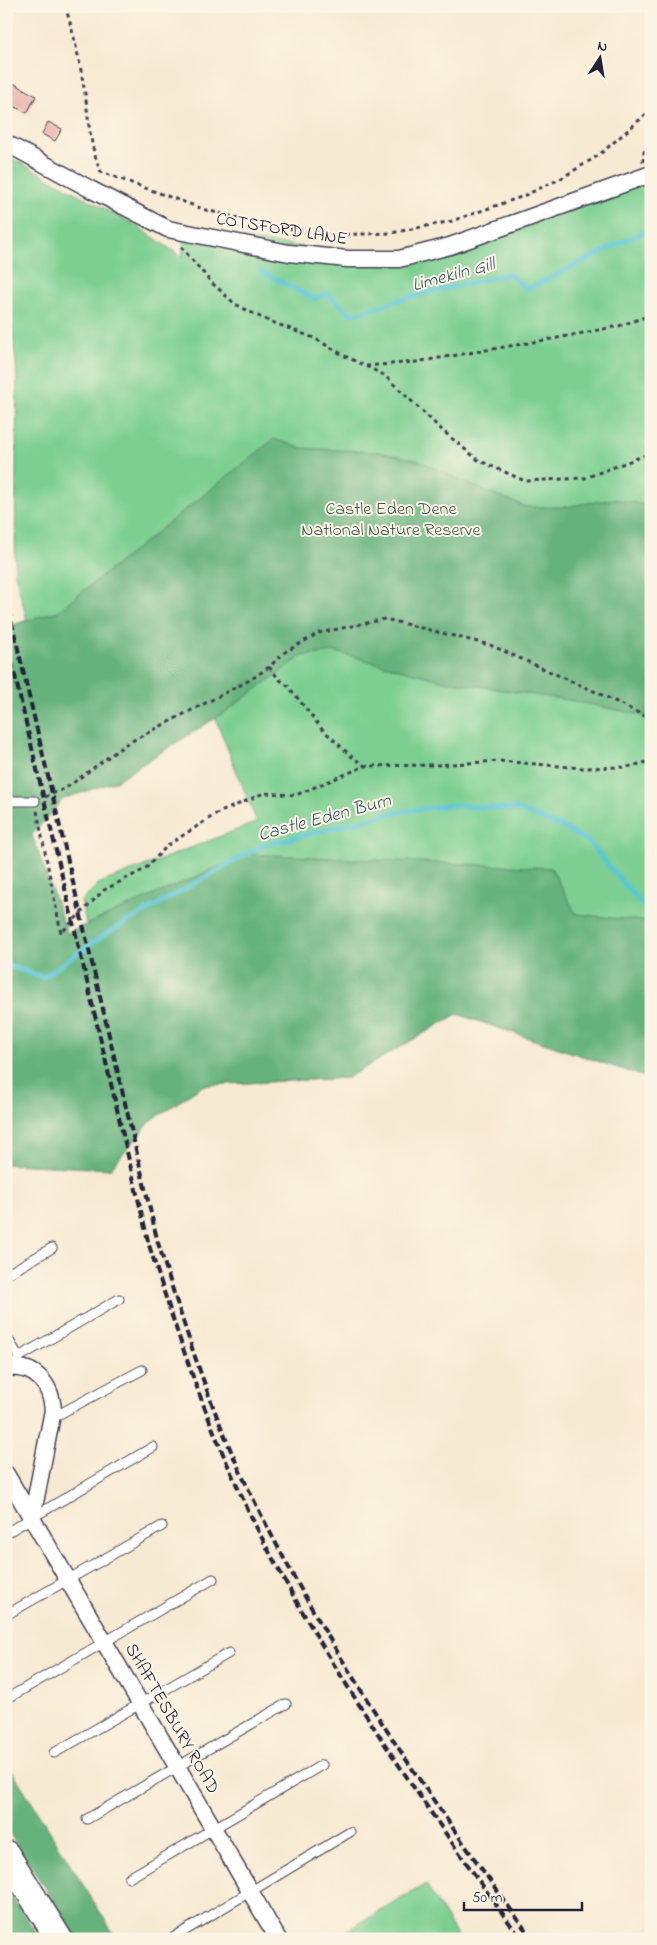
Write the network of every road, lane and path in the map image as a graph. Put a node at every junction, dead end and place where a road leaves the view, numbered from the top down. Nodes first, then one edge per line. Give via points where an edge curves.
1 (65, 6) edge
2 (651, 110) edge
3 (6, 143) edge
4 (651, 174) edge
5 (168, 229) junction
6 (651, 315) edge
7 (365, 366) junction
8 (651, 453) edge
9 (269, 667) junction
10 (651, 719) edge
11 (651, 761) edge
12 (365, 766) junction
13 (6, 801) edge
14 (35, 801) junction
15 (52, 1248) dead end
16 (6, 1275) edge
17 (119, 1299) dead end
18 (6, 1336) edge
19 (13, 1364) edge
20 (142, 1370) dead end
21 (51, 1418) junction
22 (153, 1447) dead end
23 (6, 1474) edge
24 (32, 1518) junction
25 (162, 1526) dead end
26 (6, 1534) edge
27 (213, 1579) dead end
28 (69, 1580) junction
29 (6, 1615) edge
30 (105, 1641) junction
31 (229, 1653) dead end
32 (8, 1698) dead end
33 (142, 1704) junction
34 (286, 1704) dead end
35 (54, 1753) dead end
36 (322, 1765) dead end
37 (178, 1766) junction
38 (87, 1819) dead end
39 (213, 1828) junction
40 (350, 1832) dead end
41 (6, 1854) edge
42 (129, 1878) dead end
43 (249, 1892) junction
44 (59, 1939) edge
45 (171, 1939) edge
46 (278, 1939) edge

1 - 2 path via 82,78 94,158 101,172 206,210 266,225 334,235 392,233 452,221 521,197 560,179 598,155
3 - 5 street, COTSFORD LANE
4 - 5 street, COTSFORD LANE via 450,246 399,259 347,259 289,253
5 - 7 path via 212,284 235,304 314,338
6 - 7 path via 619,326 557,338 416,362
7 - 8 path via 384,375 478,460 525,481 584,478
9 - 10 path via 285,652 319,633 385,619 490,645
9 - 12 path via 321,728
9 - 14 path via 126,744 66,788
11 - 12 path via 627,767 583,768 499,761
12 - 14 path via 296,795 264,792 216,814 168,844 145,869 104,890 61,933
13 - 14 lane
15 - 16 lane
17 - 19 lane
18 - 19 lane
19 - 21 street via 46,1383 52,1398
20 - 21 lane
21 - 24 street
22 - 24 lane
23 - 24 street, SHAFTESBURY ROAD
24 - 26 lane
24 - 28 street, SHAFTESBURY ROAD
25 - 28 lane
27 - 30 lane
28 - 29 lane
28 - 30 street, SHAFTESBURY ROAD
30 - 32 lane
30 - 33 street, SHAFTESBURY ROAD
31 - 33 lane
33 - 35 lane
33 - 37 street, SHAFTESBURY ROAD
34 - 37 lane
36 - 39 lane
37 - 38 lane
37 - 39 street, SHAFTESBURY ROAD
39 - 42 lane
39 - 43 street, SHAFTESBURY ROAD
40 - 43 lane
41 - 44 main road
43 - 45 lane
43 - 46 street, SHAFTESBURY ROAD

